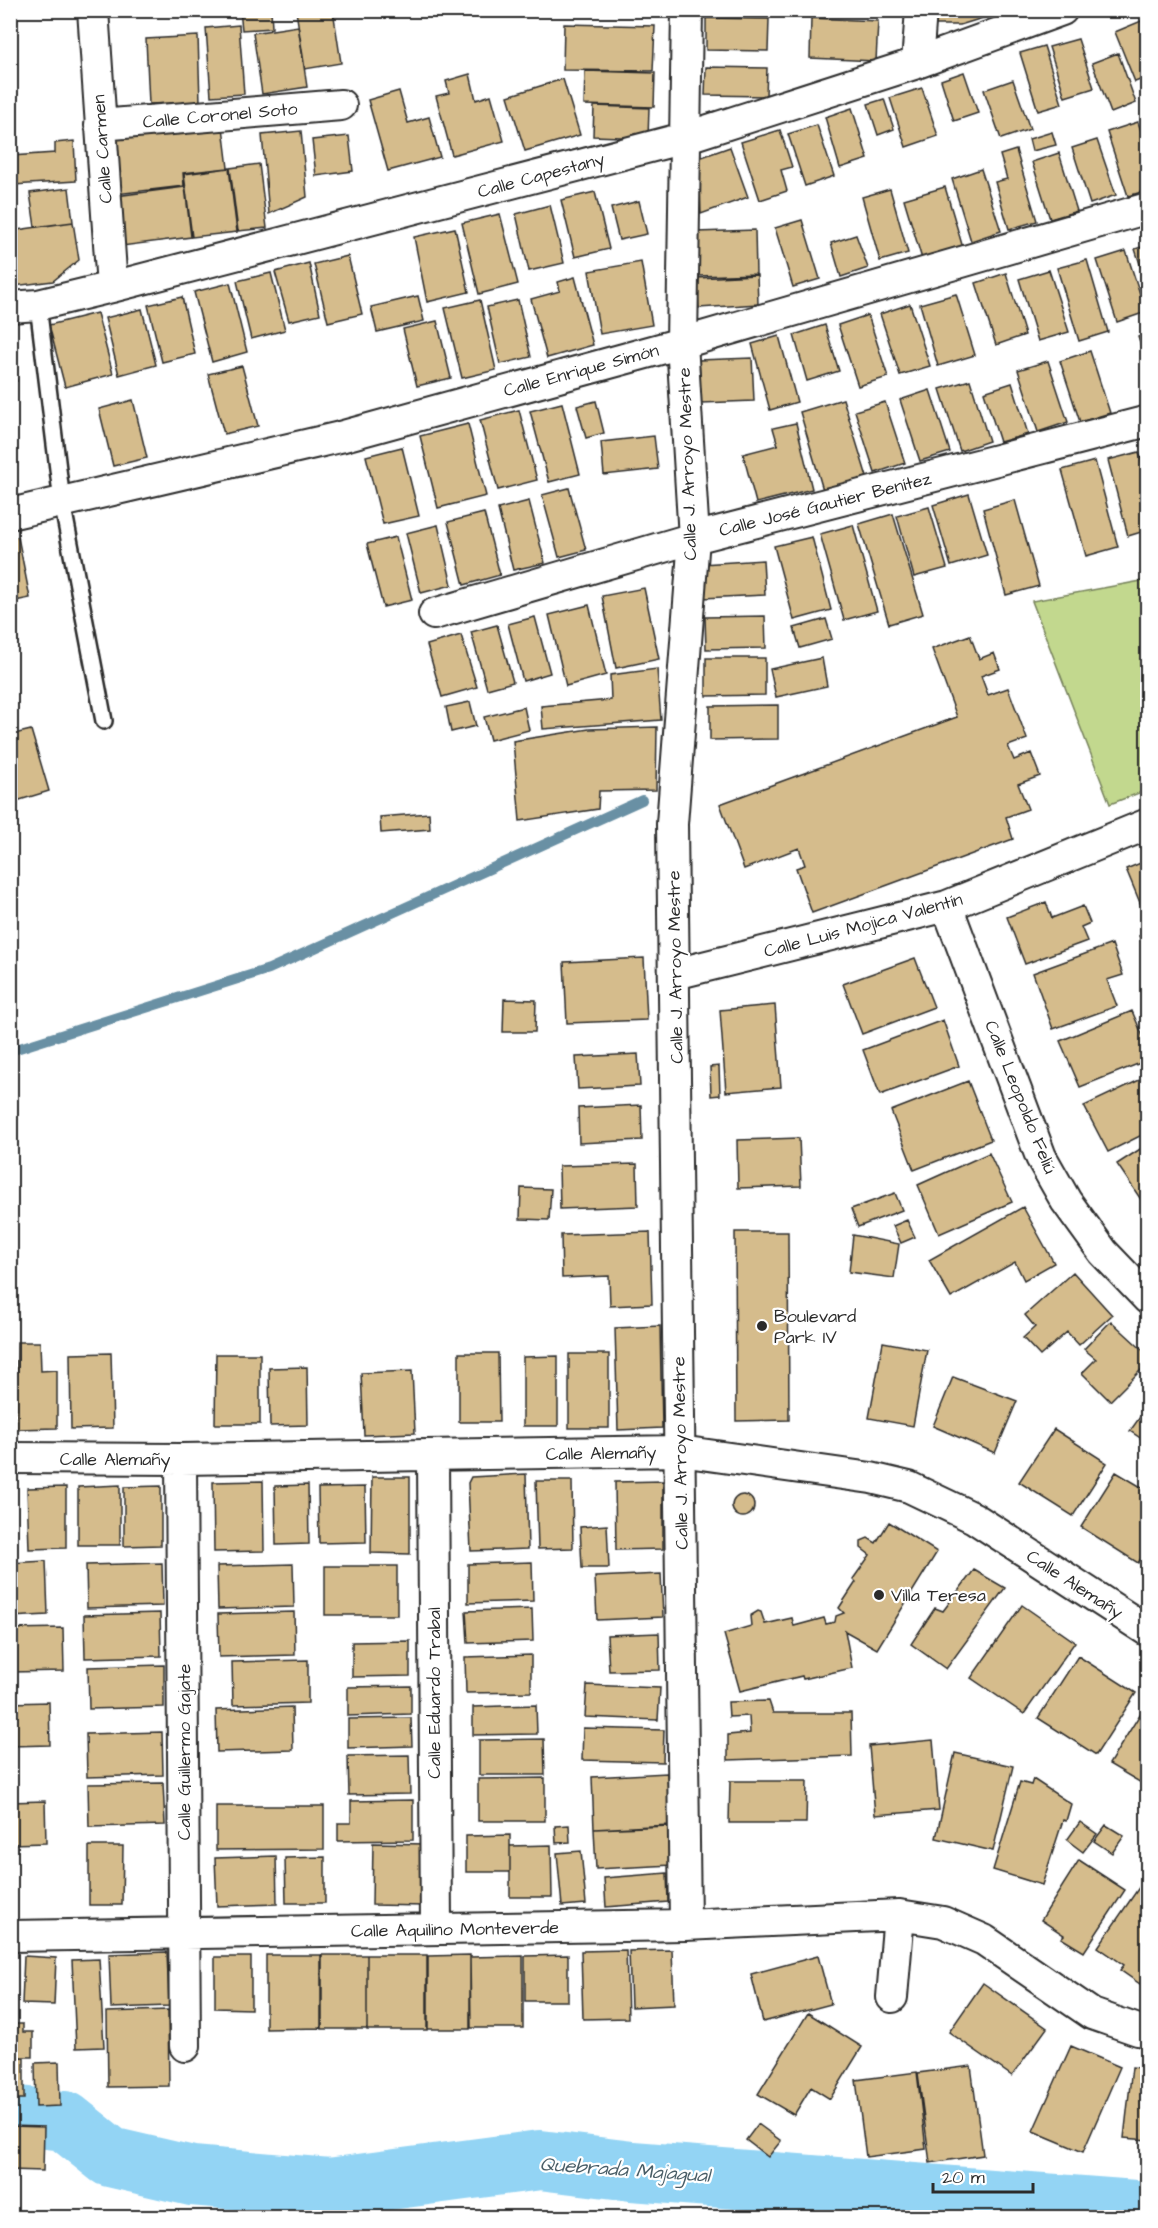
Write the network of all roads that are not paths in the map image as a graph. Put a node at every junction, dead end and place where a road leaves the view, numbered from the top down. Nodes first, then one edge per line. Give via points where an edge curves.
1 (93, 10) edge
2 (687, 10) edge
3 (921, 10) edge
4 (1062, 10) edge
5 (917, 63) junction
6 (341, 105) dead end
7 (99, 125) junction
8 (684, 138) junction
9 (1148, 208) edge
10 (112, 287) junction
11 (24, 306) edge
12 (682, 343) junction
13 (1148, 421) edge
14 (62, 502) junction
15 (10, 514) edge
16 (694, 538) junction
17 (434, 614) dead end
18 (104, 721) dead end
19 (1148, 824) edge
20 (947, 906) junction
21 (675, 974) junction
22 (1148, 1299) edge
23 (680, 1452) junction
24 (433, 1456) junction
25 (10, 1458) edge
26 (181, 1459) junction
27 (1148, 1631) edge
28 (899, 1915) junction
29 (685, 1924) junction
30 (436, 1929) junction
31 (185, 1934) junction
32 (10, 1936) edge
33 (892, 1997) dead end
34 (1148, 2031) edge
35 (185, 2046) dead end

1 - 7 street, Calle Carmen
2 - 8 street, Calle J. Arroyo Mestre
3 - 5 street
4 - 5 street, Calle Capestany
5 - 8 street, Calle Capestany
6 - 7 street, Calle Coronel Soto
7 - 10 street, Calle Carmen
8 - 10 street, Calle Capestany
8 - 12 street, Calle J. Arroyo Mestre
9 - 12 street, Calle Enrique Simón
10 - 11 street, Calle Capestany
11 - 14 lane
12 - 14 street, Calle Enrique Simón via 340,437
12 - 16 street, Calle J. Arroyo Mestre
13 - 16 street, Calle José Gautier Benítez
14 - 15 street, Calle Enrique Simón
14 - 18 lane
16 - 17 street, Calle José Gautier Benítez
16 - 21 street, Calle J. Arroyo Mestre via 672,824
19 - 20 street, Calle Luis Mojica Valentín
20 - 21 street, Calle Luis Mojica Valentín
20 - 22 street, Calle Leopoldo Feliú via 1041,1157 1066,1201 1103,1252
21 - 23 street, Calle J. Arroyo Mestre
23 - 24 street, Calle Alemañy
23 - 27 street, Calle Alemañy via 871,1478 909,1487 974,1518
23 - 29 street, Calle J. Arroyo Mestre
24 - 26 street, Calle Alemañy
24 - 30 street, Calle Eduardo Trabal
25 - 26 street, Calle Alemañy
26 - 31 street, Calle Guillermo Gajate
28 - 29 street, Calle Aquilino Monteverde
28 - 33 street
28 - 34 street, Calle Aquilino Monteverde via 943,1922 984,1940 1092,2014
29 - 30 street, Calle Aquilino Monteverde
30 - 31 street, Calle Aquilino Monteverde
31 - 32 street, Calle Aquilino Monteverde
31 - 35 street, Calle Guillermo Gajate

